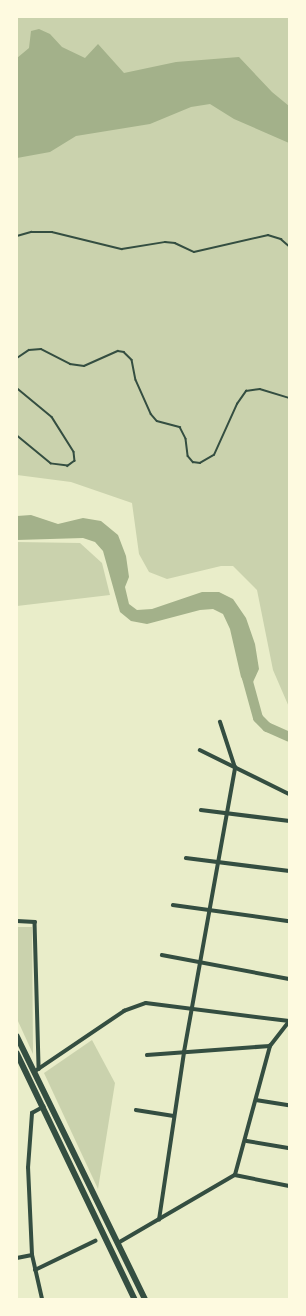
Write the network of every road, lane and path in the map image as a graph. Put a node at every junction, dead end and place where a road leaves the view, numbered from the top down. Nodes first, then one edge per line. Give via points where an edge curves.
1 (17, 236) edge
2 (289, 246) edge
3 (17, 358) edge
4 (17, 388) edge
5 (289, 398) edge
6 (17, 436) edge
7 (220, 722) dead end
8 (200, 750) dead end
9 (235, 768) junction
10 (289, 794) edge
11 (201, 810) dead end
12 (228, 814) junction
13 (289, 821) edge
14 (186, 858) dead end
15 (220, 862) junction
16 (289, 871) edge
17 (173, 905) dead end
18 (212, 910) junction
19 (17, 921) edge
20 (289, 921) edge
21 (162, 954) dead end
22 (202, 962) junction
23 (289, 979) edge
24 (193, 1009) junction
25 (289, 1022) edge
26 (17, 1036) edge
27 (270, 1046) junction
28 (184, 1052) junction
29 (17, 1053) edge
30 (148, 1055) dead end
31 (36, 1070) junction
32 (256, 1100) junction
33 (289, 1105) edge
34 (43, 1107) junction
35 (136, 1110) dead end
36 (174, 1116) junction
37 (246, 1141) junction
38 (289, 1148) edge
39 (235, 1175) junction
40 (289, 1186) edge
41 (159, 1220) junction
42 (95, 1241) dead end
43 (118, 1243) junction
44 (32, 1255) junction
45 (17, 1258) edge
46 (35, 1270) junction
47 (42, 1299) edge
48 (135, 1299) edge
49 (145, 1299) edge

1 - 2 lane via 31,232 52,232 122,250 165,242 194,252 268,235 281,239
3 - 5 lane via 29,350 41,349 70,364 84,366 118,351 124,352 132,360 136,380 151,414 157,421 180,427 186,440 188,456 193,462 200,463 214,456 236,404 246,391 260,389
4 - 6 lane via 52,417 74,452 75,461 68,466 52,464
7 - 9 street
8 - 9 street
9 - 10 street
9 - 12 street
11 - 12 street
12 - 13 street
12 - 15 street
14 - 15 street
15 - 16 street
15 - 18 street
17 - 18 street
18 - 20 street
18 - 22 street
19 - 31 street via 35,922
21 - 22 street
22 - 23 street
22 - 24 street
24 - 25 street
24 - 28 street
24 - 31 street via 146,1003 133,1006
25 - 27 street
26 - 31 highway
27 - 28 street
27 - 32 street
28 - 30 street
28 - 36 street
29 - 34 highway
31 - 43 highway
32 - 33 street
32 - 37 street
34 - 44 street via 32,1113 28,1168
34 - 48 highway
35 - 36 street
36 - 41 street
37 - 38 street
37 - 39 street
39 - 40 street
39 - 41 street
41 - 43 street
42 - 46 street
43 - 49 highway
44 - 45 street
44 - 46 street
46 - 47 street

